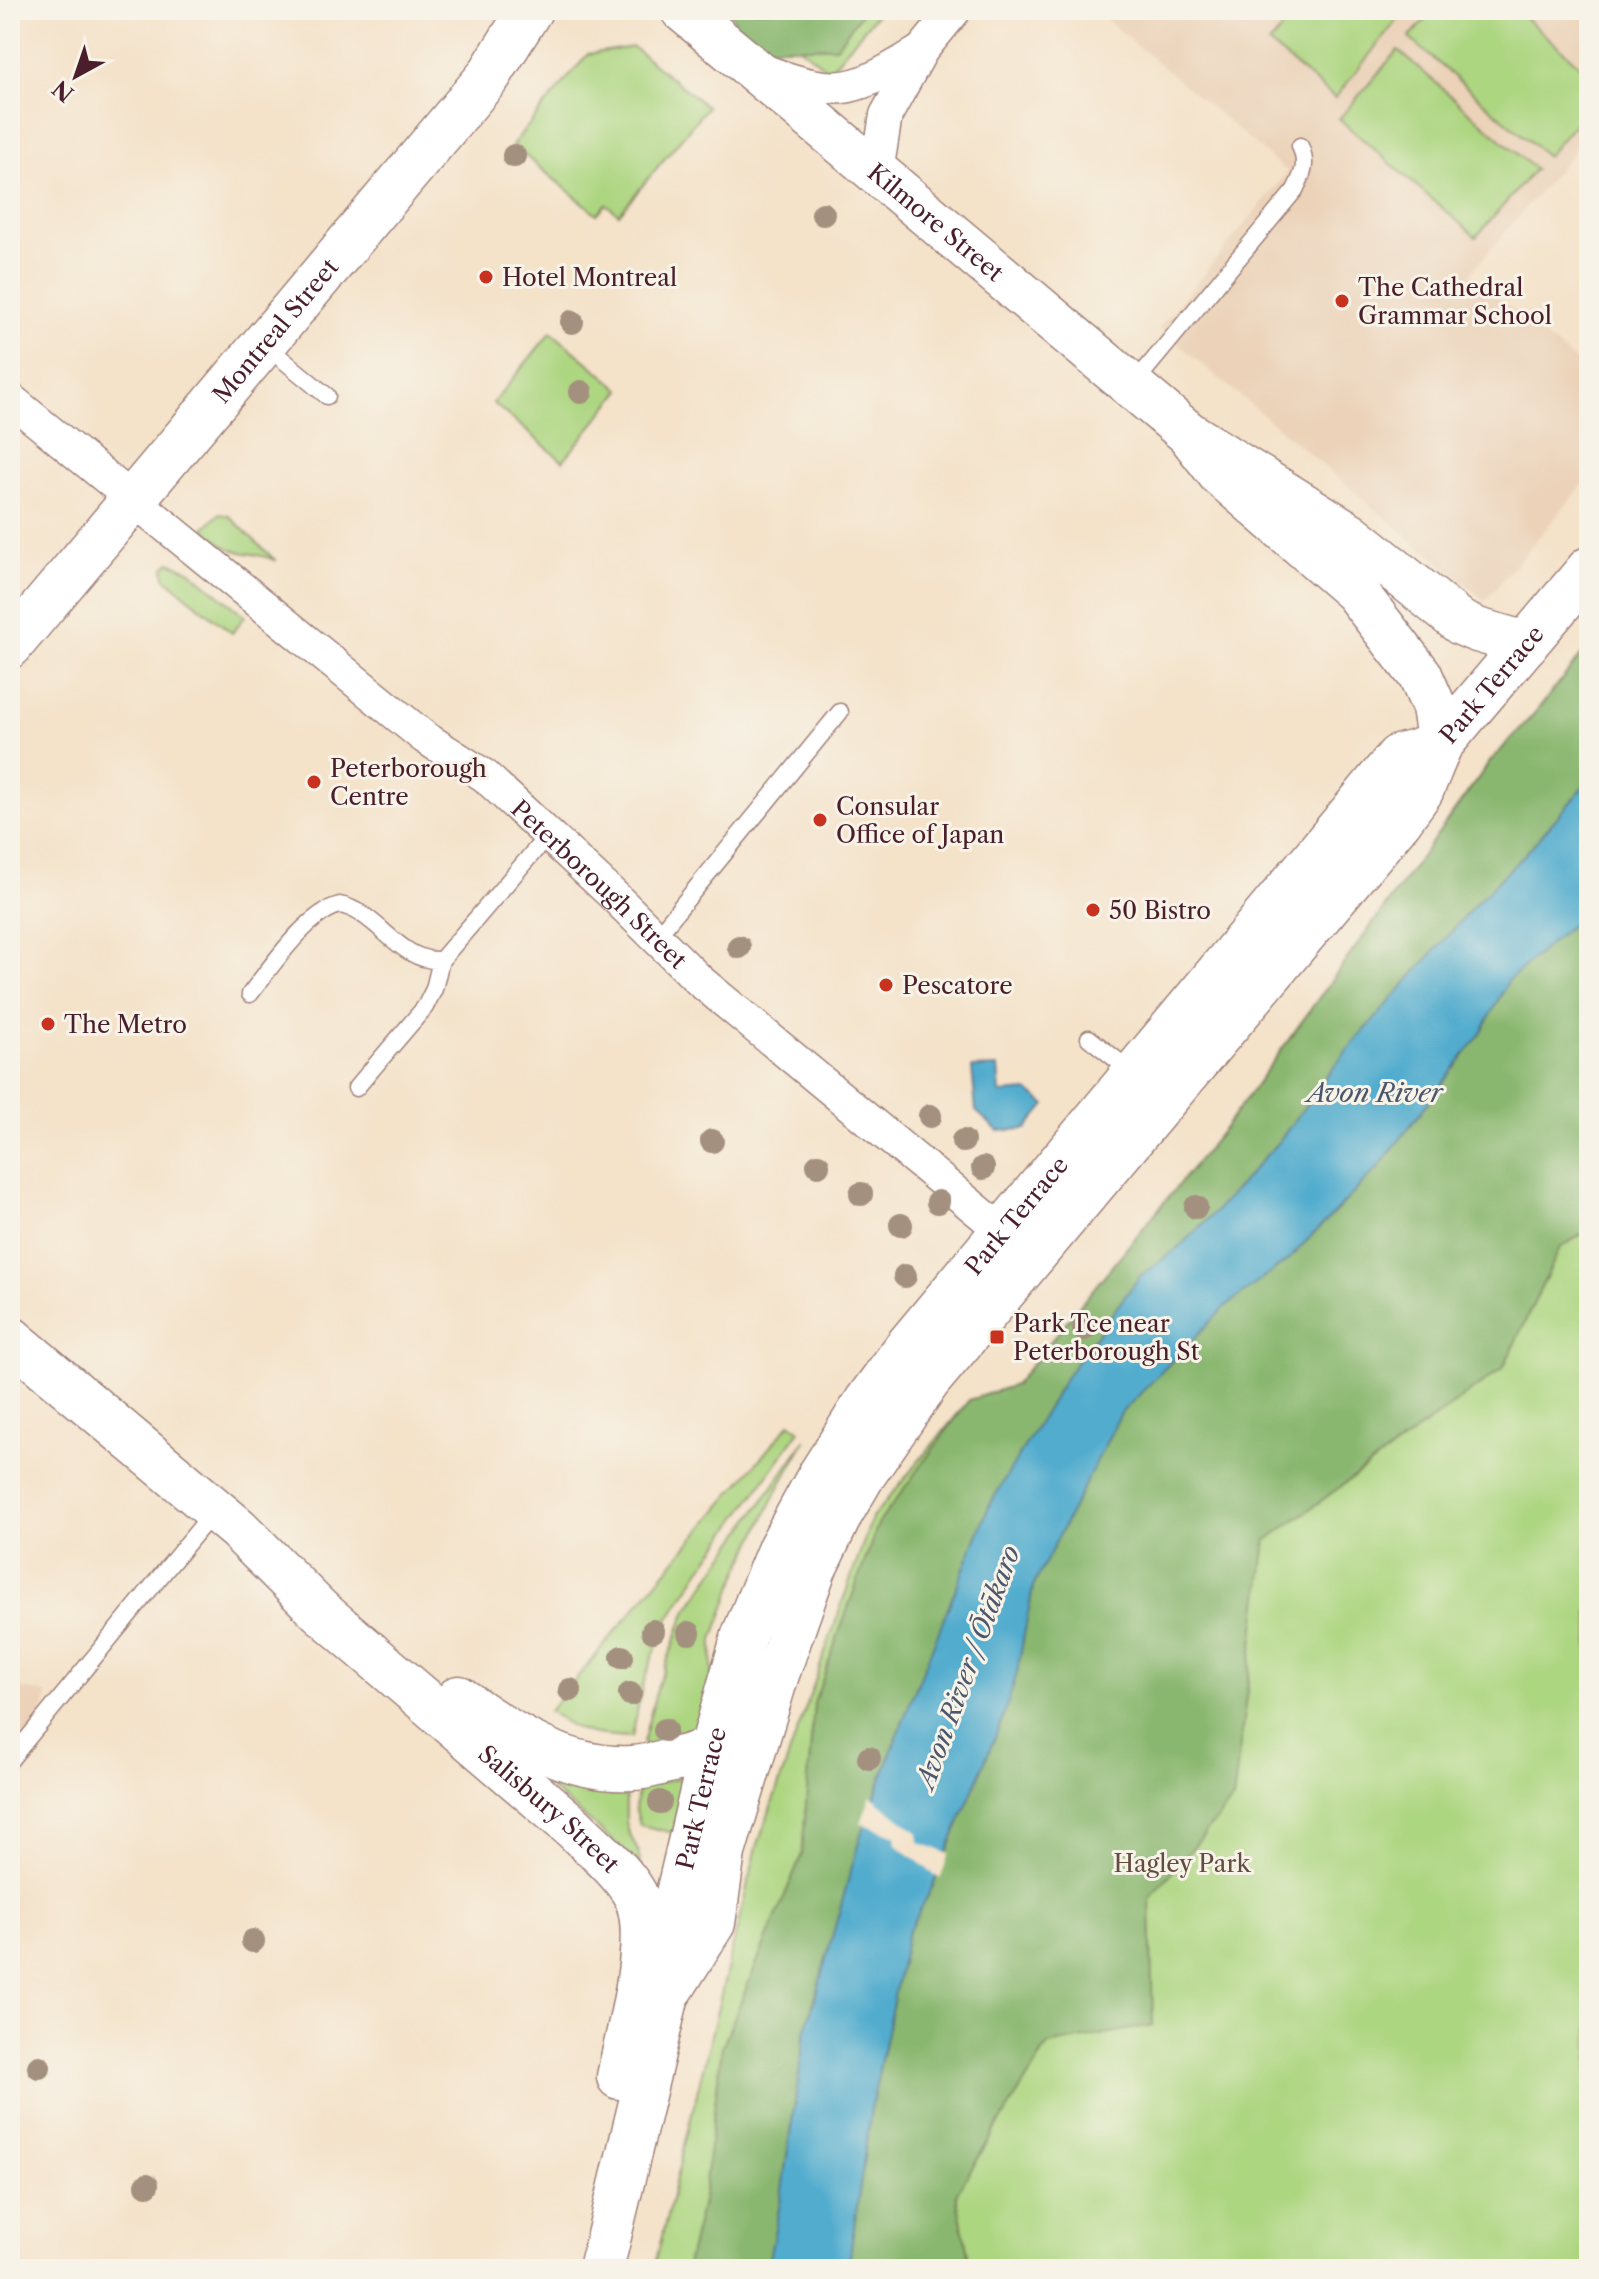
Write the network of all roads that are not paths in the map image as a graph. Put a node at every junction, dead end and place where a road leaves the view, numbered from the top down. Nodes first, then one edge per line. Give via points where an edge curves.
1 (530, 10) edge
2 (683, 10) edge
3 (955, 10) edge
4 (922, 50) junction
5 (748, 65) junction
6 (1300, 146) dead end
7 (877, 172) junction
8 (264, 344) junction
9 (1132, 386) junction
10 (327, 396) dead end
11 (10, 399) edge
12 (1189, 434) junction
13 (133, 499) junction
14 (1589, 569) edge
15 (1526, 644) junction
16 (10, 646) edge
17 (840, 712) dead end
18 (1440, 745) junction
19 (548, 835) junction
20 (656, 937) junction
21 (441, 960) junction
22 (250, 994) dead end
23 (1089, 1038) dead end
24 (1149, 1086) junction
25 (356, 1088) dead end
26 (1018, 1244) junction
27 (10, 1338) edge
28 (226, 1519) junction
29 (814, 1569) junction
30 (712, 1748) junction
31 (10, 1760) edge
32 (667, 1995) junction
33 (622, 2187) junction
34 (601, 2269) edge

1 - 8 street, Montreal Street via 488,77
2 - 5 street, Kilmore Street
3 - 4 street
4 - 5 street via 880,75 827,89
4 - 7 street via 886,115
5 - 7 street, Kilmore Street
6 - 9 lane via 1304,173 1295,190
7 - 9 street, Kilmore Street
8 - 10 lane
8 - 13 street, Montreal Street
9 - 12 street, Kilmore Street
11 - 13 street, Peterborough Street
12 - 15 street, Kilmore Street via 1351,535 1461,623
12 - 18 street, Kilmore Street via 1220,474 1371,610 1420,675 1434,707
13 - 16 street, Montreal Street
13 - 19 street, Peterborough Street via 424,737 485,776
14 - 15 street, Park Terrace
15 - 18 street, Park Terrace
17 - 20 lane
18 - 24 street, Park Terrace via 1421,791 1400,820
18 - 24 street, Park Terrace via 1398,757
19 - 20 street, Peterborough Street
19 - 21 lane
20 - 26 street, Peterborough Street via 700,981
21 - 22 lane via 413,953 363,912 340,905 321,913
21 - 25 lane via 425,1007
23 - 24 lane
24 - 26 street, Park Terrace
26 - 29 street, Park Terrace via 842,1511
26 - 30 street, Park Terrace via 883,1378 820,1475 753,1609
27 - 28 street, Salisbury Street
28 - 30 street, Salisbury Street via 332,1594 450,1692 531,1744 571,1761 633,1768
28 - 31 lane
28 - 33 street, Salisbury Street via 319,1610 574,1828 633,1892 644,1937 616,2091
29 - 30 street, Salisbury Street via 783,1607 746,1716 729,1738
29 - 32 street, Park Terrace via 723,1852 713,1923
30 - 32 street, Park Terrace via 677,1898
32 - 33 street, Park Terrace
33 - 34 street, Park Terrace

